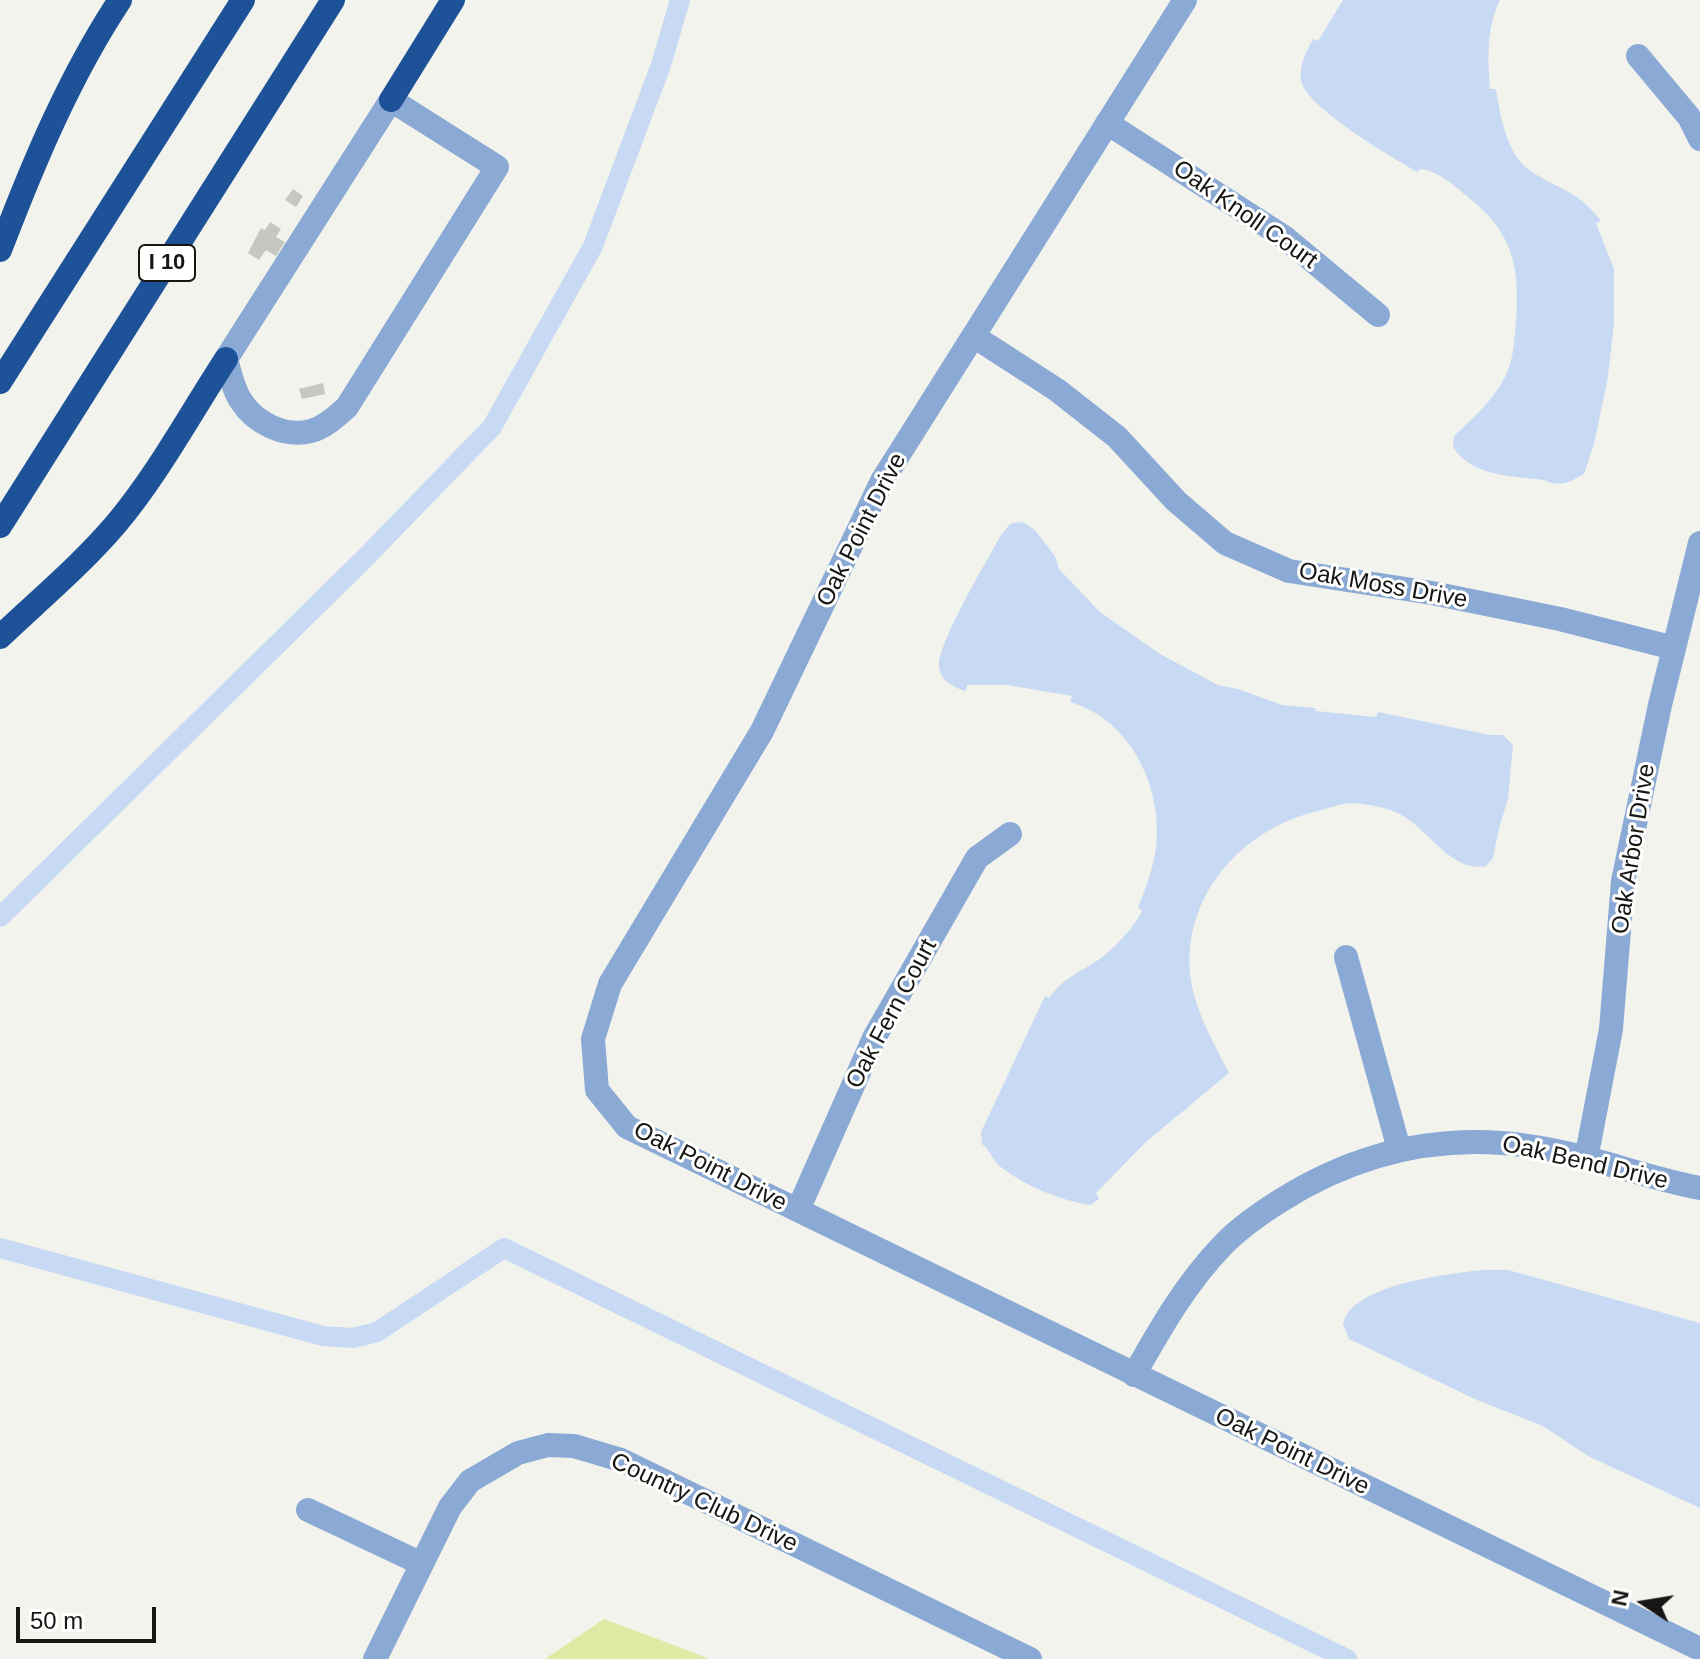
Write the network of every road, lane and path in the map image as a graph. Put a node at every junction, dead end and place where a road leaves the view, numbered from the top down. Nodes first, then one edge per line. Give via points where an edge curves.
1 (120, 0) edge
2 (243, 0) edge
3 (333, 0) edge
4 (453, 0) edge
5 (1185, 0) edge
6 (1638, 56) dead end
7 (391, 100) junction
8 (1107, 123) junction
9 (1700, 139) edge
10 (0, 250) edge
11 (1378, 315) dead end
12 (975, 337) junction
13 (226, 359) junction
14 (0, 382) edge
15 (0, 526) edge
16 (1700, 543) edge
17 (0, 637) edge
18 (1674, 648) junction
19 (1010, 834) dead end
20 (1346, 957) dead end
21 (1399, 1149) junction
22 (1586, 1159) junction
23 (1700, 1188) edge
24 (798, 1210) junction
25 (1134, 1375) junction
26 (308, 1510) dead end
27 (420, 1563) junction
28 (1700, 1649) edge
29 (375, 1659) edge
30 (1030, 1659) edge

1 - 10 highway via 69,90
2 - 14 highway
3 - 15 highway, I 10
4 - 7 highway
5 - 8 street, Oak Point Drive
6 - 9 street via 1689,117
7 - 13 street
7 - 13 street via 497,167 358,391 332,420 314,431 293,433 252,415 239,398
8 - 11 street, Oak Knoll Court via 1284,237
8 - 12 street, Oak Point Drive
12 - 18 street, Oak Moss Drive via 1117,437 1176,501 1225,543 1289,571 1432,593
12 - 24 street, Oak Point Drive via 882,481 762,731 610,984 593,1039 597,1090 627,1127
13 - 17 highway via 116,524
16 - 18 street, Oak Arbor Drive
18 - 22 street, Oak Arbor Drive via 1623,881 1611,1029
19 - 24 street, Oak Fern Court via 977,858 874,1038
20 - 21 street
21 - 22 street, Oak Bend Drive via 1483,1142
21 - 25 street, Oak Bend Drive via 1310,1182 1224,1243 1195,1277
22 - 23 street, Oak Bend Drive
24 - 25 street, Oak Point Drive
25 - 28 street, Oak Point Drive
26 - 27 street
27 - 29 street, Country Club Drive
27 - 30 street, Country Club Drive via 470,1481 518,1453 548,1445 574,1446 621,1460

